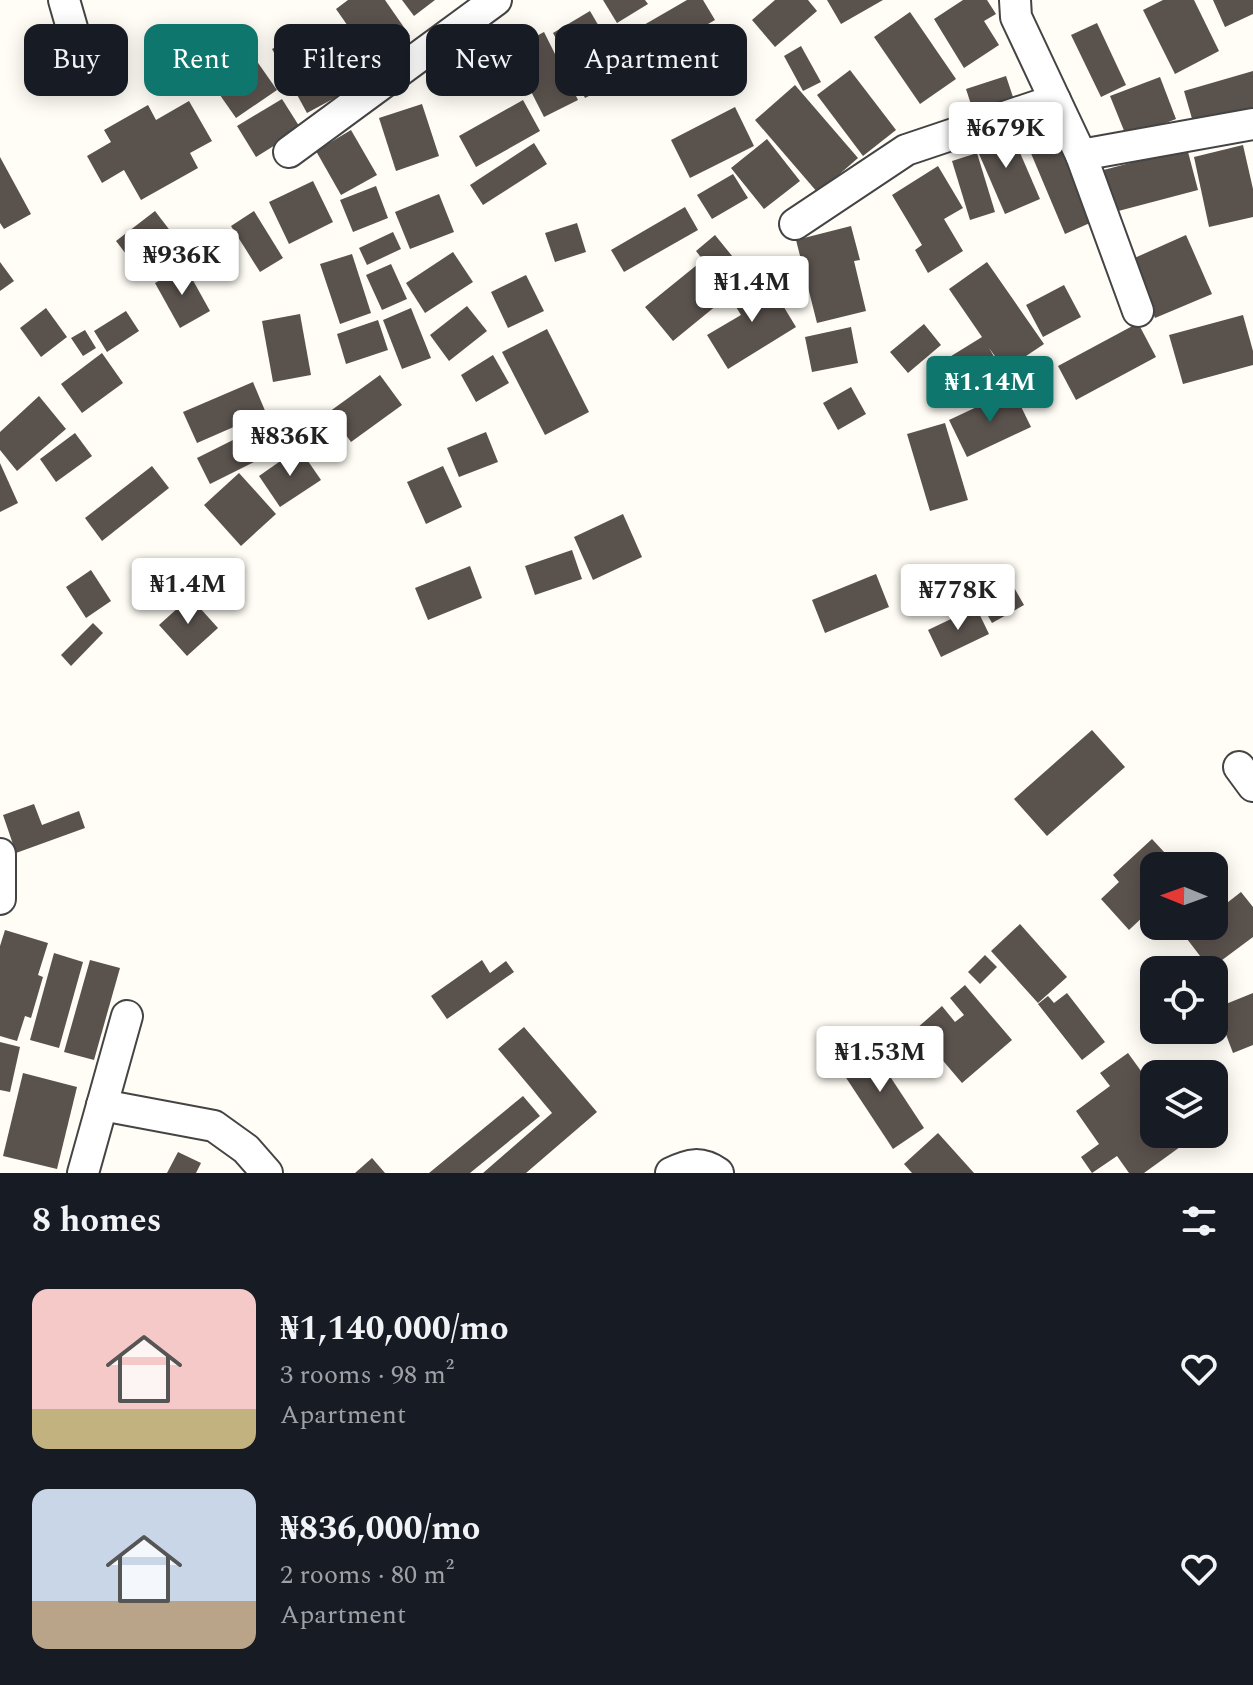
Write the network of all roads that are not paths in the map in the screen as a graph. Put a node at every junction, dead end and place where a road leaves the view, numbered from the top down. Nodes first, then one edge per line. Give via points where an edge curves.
1 (64, 0) edge
2 (496, 0) edge
3 (1015, 0) edge
4 (71, 24) edge
5 (1055, 100) junction
6 (1253, 124) edge
7 (289, 152) dead end
8 (1081, 155) junction
9 (795, 224) dead end
10 (1138, 311) dead end
11 (0, 854) edge
12 (0, 899) edge
13 (127, 1016) dead end
14 (102, 1105) junction
15 (83, 1173) edge
16 (267, 1173) edge
17 (671, 1173) edge
18 (718, 1173) edge

1 - 4 street
2 - 7 street
3 - 5 street via 1016,17
5 - 8 street
5 - 9 street via 906,150
6 - 8 street
8 - 10 street
11 - 12 street
13 - 14 street
14 - 15 street
14 - 16 street via 214,1126 246,1149
17 - 18 street via 688,1165 707,1165

